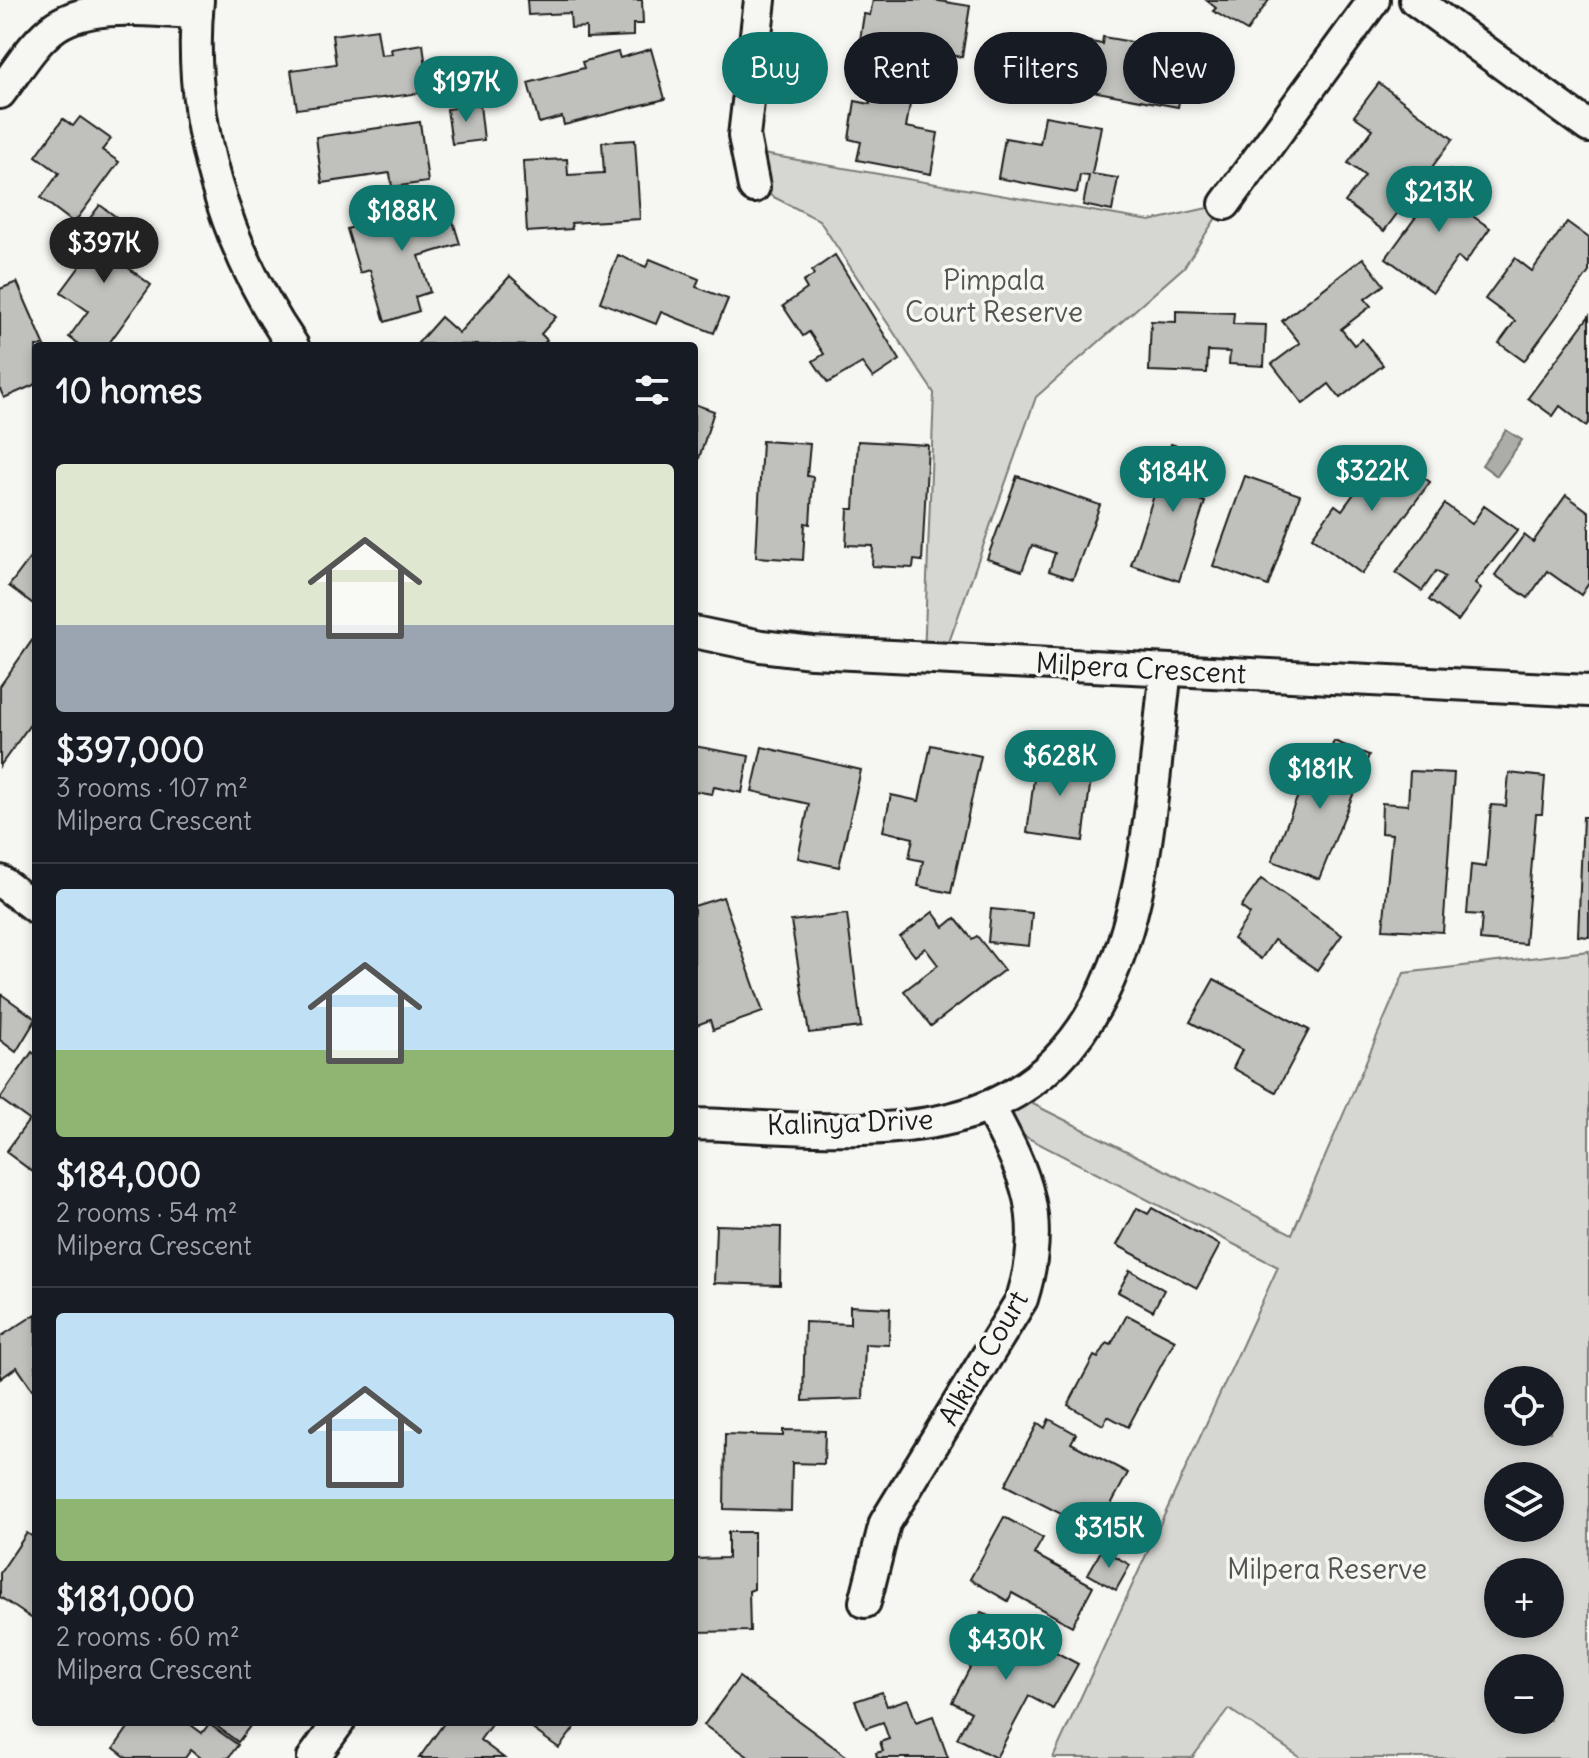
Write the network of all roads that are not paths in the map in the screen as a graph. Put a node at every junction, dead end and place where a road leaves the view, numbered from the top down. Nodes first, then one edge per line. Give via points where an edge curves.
1 (760, 0) edge
2 (1374, 0) edge
3 (1415, 0) edge
4 (198, 7) edge
5 (0, 93) edge
6 (1589, 127) edge
7 (754, 187) dead end
8 (1225, 204) dead end
9 (291, 342) edge
10 (698, 633) edge
11 (1166, 670) junction
12 (1589, 691) edge
13 (0, 881) edge
14 (32, 905) edge
15 (989, 1106) junction
16 (698, 1124) edge
17 (865, 1602) dead end
18 (336, 1726) edge
19 (313, 1758) edge

1 - 7 street via 744,123
2 - 8 street
3 - 6 street
4 - 5 street via 74,18 43,37
4 - 9 street via 200,97 208,152 250,274
10 - 11 street, Milpera Crescent via 812,652
11 - 12 street, Milpera Crescent
11 - 15 street, Kalinya Drive via 1138,889 1119,960 1105,994 1068,1046 1021,1087
13 - 14 street
15 - 16 street, Kalinya Drive via 954,1118 886,1126
15 - 17 street, Alkira Court via 1026,1179 1033,1206 1031,1269 1022,1299 885,1523
18 - 19 street

